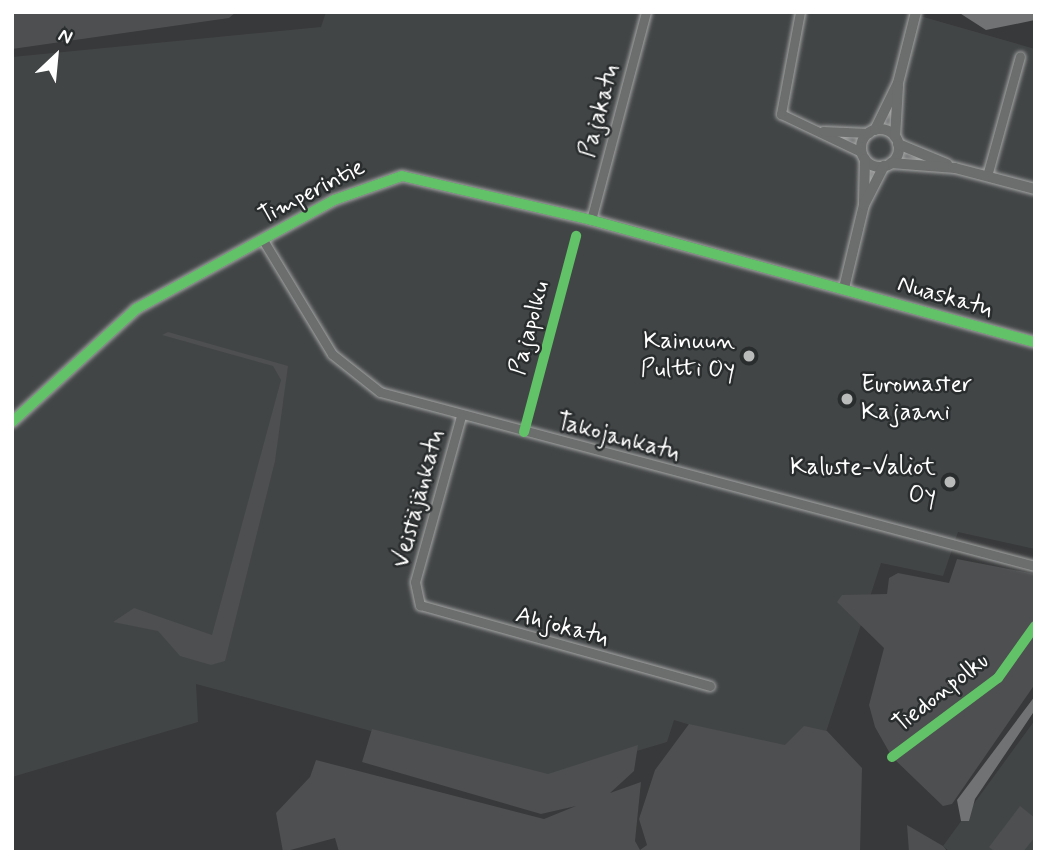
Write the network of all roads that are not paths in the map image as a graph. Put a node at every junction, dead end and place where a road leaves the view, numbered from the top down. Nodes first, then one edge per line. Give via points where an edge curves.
1 (646, 12) edge
2 (800, 12) edge
3 (916, 12) edge
4 (1020, 56) dead end
5 (898, 83) junction
6 (822, 131) junction
7 (872, 131) junction
8 (896, 140) junction
9 (863, 156) junction
10 (887, 165) junction
11 (956, 169) junction
12 (987, 176) junction
13 (1035, 189) edge
14 (864, 205) junction
15 (591, 220) junction
16 (263, 240) junction
17 (844, 288) junction
18 (1035, 342) edge
19 (461, 416) junction
20 (12, 422) edge
21 (1035, 566) edge
22 (414, 592) joint
23 (710, 686) dead end

1 - 15 street, Pajakatu
2 - 6 street via 781,114
3 - 5 street
4 - 12 street
5 - 7 street
5 - 8 street
6 - 7 street
6 - 9 street
7 - 8 street
7 - 9 street
8 - 10 street
8 - 11 street
9 - 10 street
9 - 14 street
10 - 11 street
10 - 14 street
11 - 12 street
12 - 13 street
14 - 17 street
15 - 16 street, Timperintie via 402,176 369,183
15 - 17 street, Timperintie
16 - 19 street, Takojankatu via 347,371 380,392
16 - 20 street, Timperintie via 136,309
17 - 18 street, Nuaskatu
19 - 21 street, Takojankatu
19 - 22 street, Veistäjänkatu
22 - 23 street, Ahjokatu via 420,605 434,612

